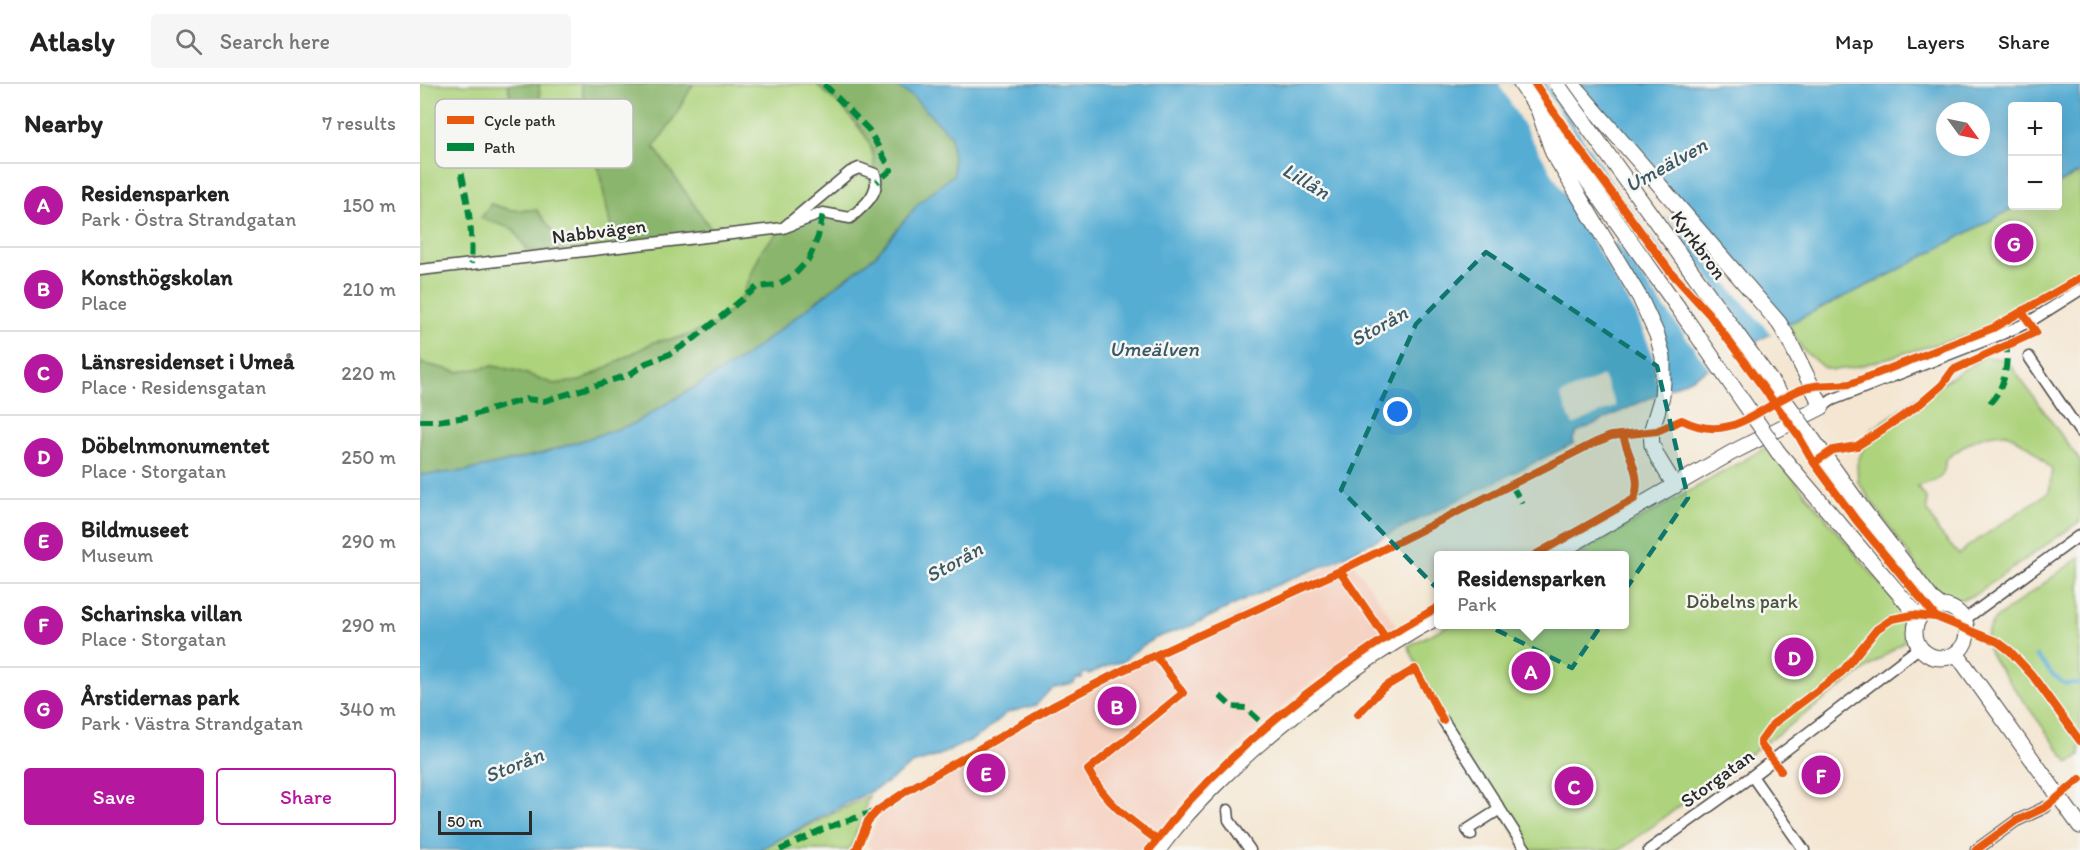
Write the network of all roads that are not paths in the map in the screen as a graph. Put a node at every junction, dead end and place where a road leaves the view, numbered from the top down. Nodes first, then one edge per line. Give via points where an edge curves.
1 (1521, 84) edge
2 (1557, 84) edge
3 (1572, 84) edge
4 (1538, 109) junction
5 (783, 228) junction
6 (420, 270) edge
7 (2080, 290) edge
8 (2029, 357) dead end
9 (1822, 407) junction
10 (2080, 432) edge
11 (1675, 486) junction
12 (2080, 535) edge
13 (1559, 551) edge
14 (1941, 606) junction
15 (1434, 619) edge
16 (1964, 620) junction
17 (1917, 622) junction
18 (1920, 647) junction
19 (1956, 653) junction
20 (1443, 720) dead end
21 (1752, 776) junction
22 (2046, 807) dead end
23 (1500, 809) junction
24 (1228, 810) dead end
25 (2080, 826) edge
26 (1471, 835) dead end
27 (1158, 850) edge
28 (1250, 850) edge
29 (1526, 850) edge
30 (1649, 850) edge
31 (1804, 850) edge
32 (1976, 850) edge

1 - 4 street
2 - 14 street, Kyrkbron, bridge via 1870,520
3 - 9 street, Kyrkbron via 1784,331
4 - 11 street via 1553,153 1640,298 1657,335 1664,382 1652,425 1652,445
4 - 17 street, bridge via 1778,452 1912,609
5 - 5 street, Nabbvägen via 823,213 850,218 873,194 878,182 875,174 859,168 850,172
5 - 6 street, Nabbvägen
7 - 9 street via 2029,322
8 - 10 street
9 - 11 street
11 - 13 street
12 - 16 street
14 - 16 street via 1955,610
14 - 17 street via 1926,612
15 - 27 street via 1336,681 1280,725 1201,799
16 - 19 street via 1966,639
17 - 18 street
18 - 19 street via 1936,657
18 - 21 street, Storgatan
19 - 25 street
20 - 23 street
21 - 30 street, Storgatan
21 - 31 street
22 - 32 street via 2016,821
23 - 26 street via 1467,830
23 - 29 street
24 - 28 street via 1229,820

